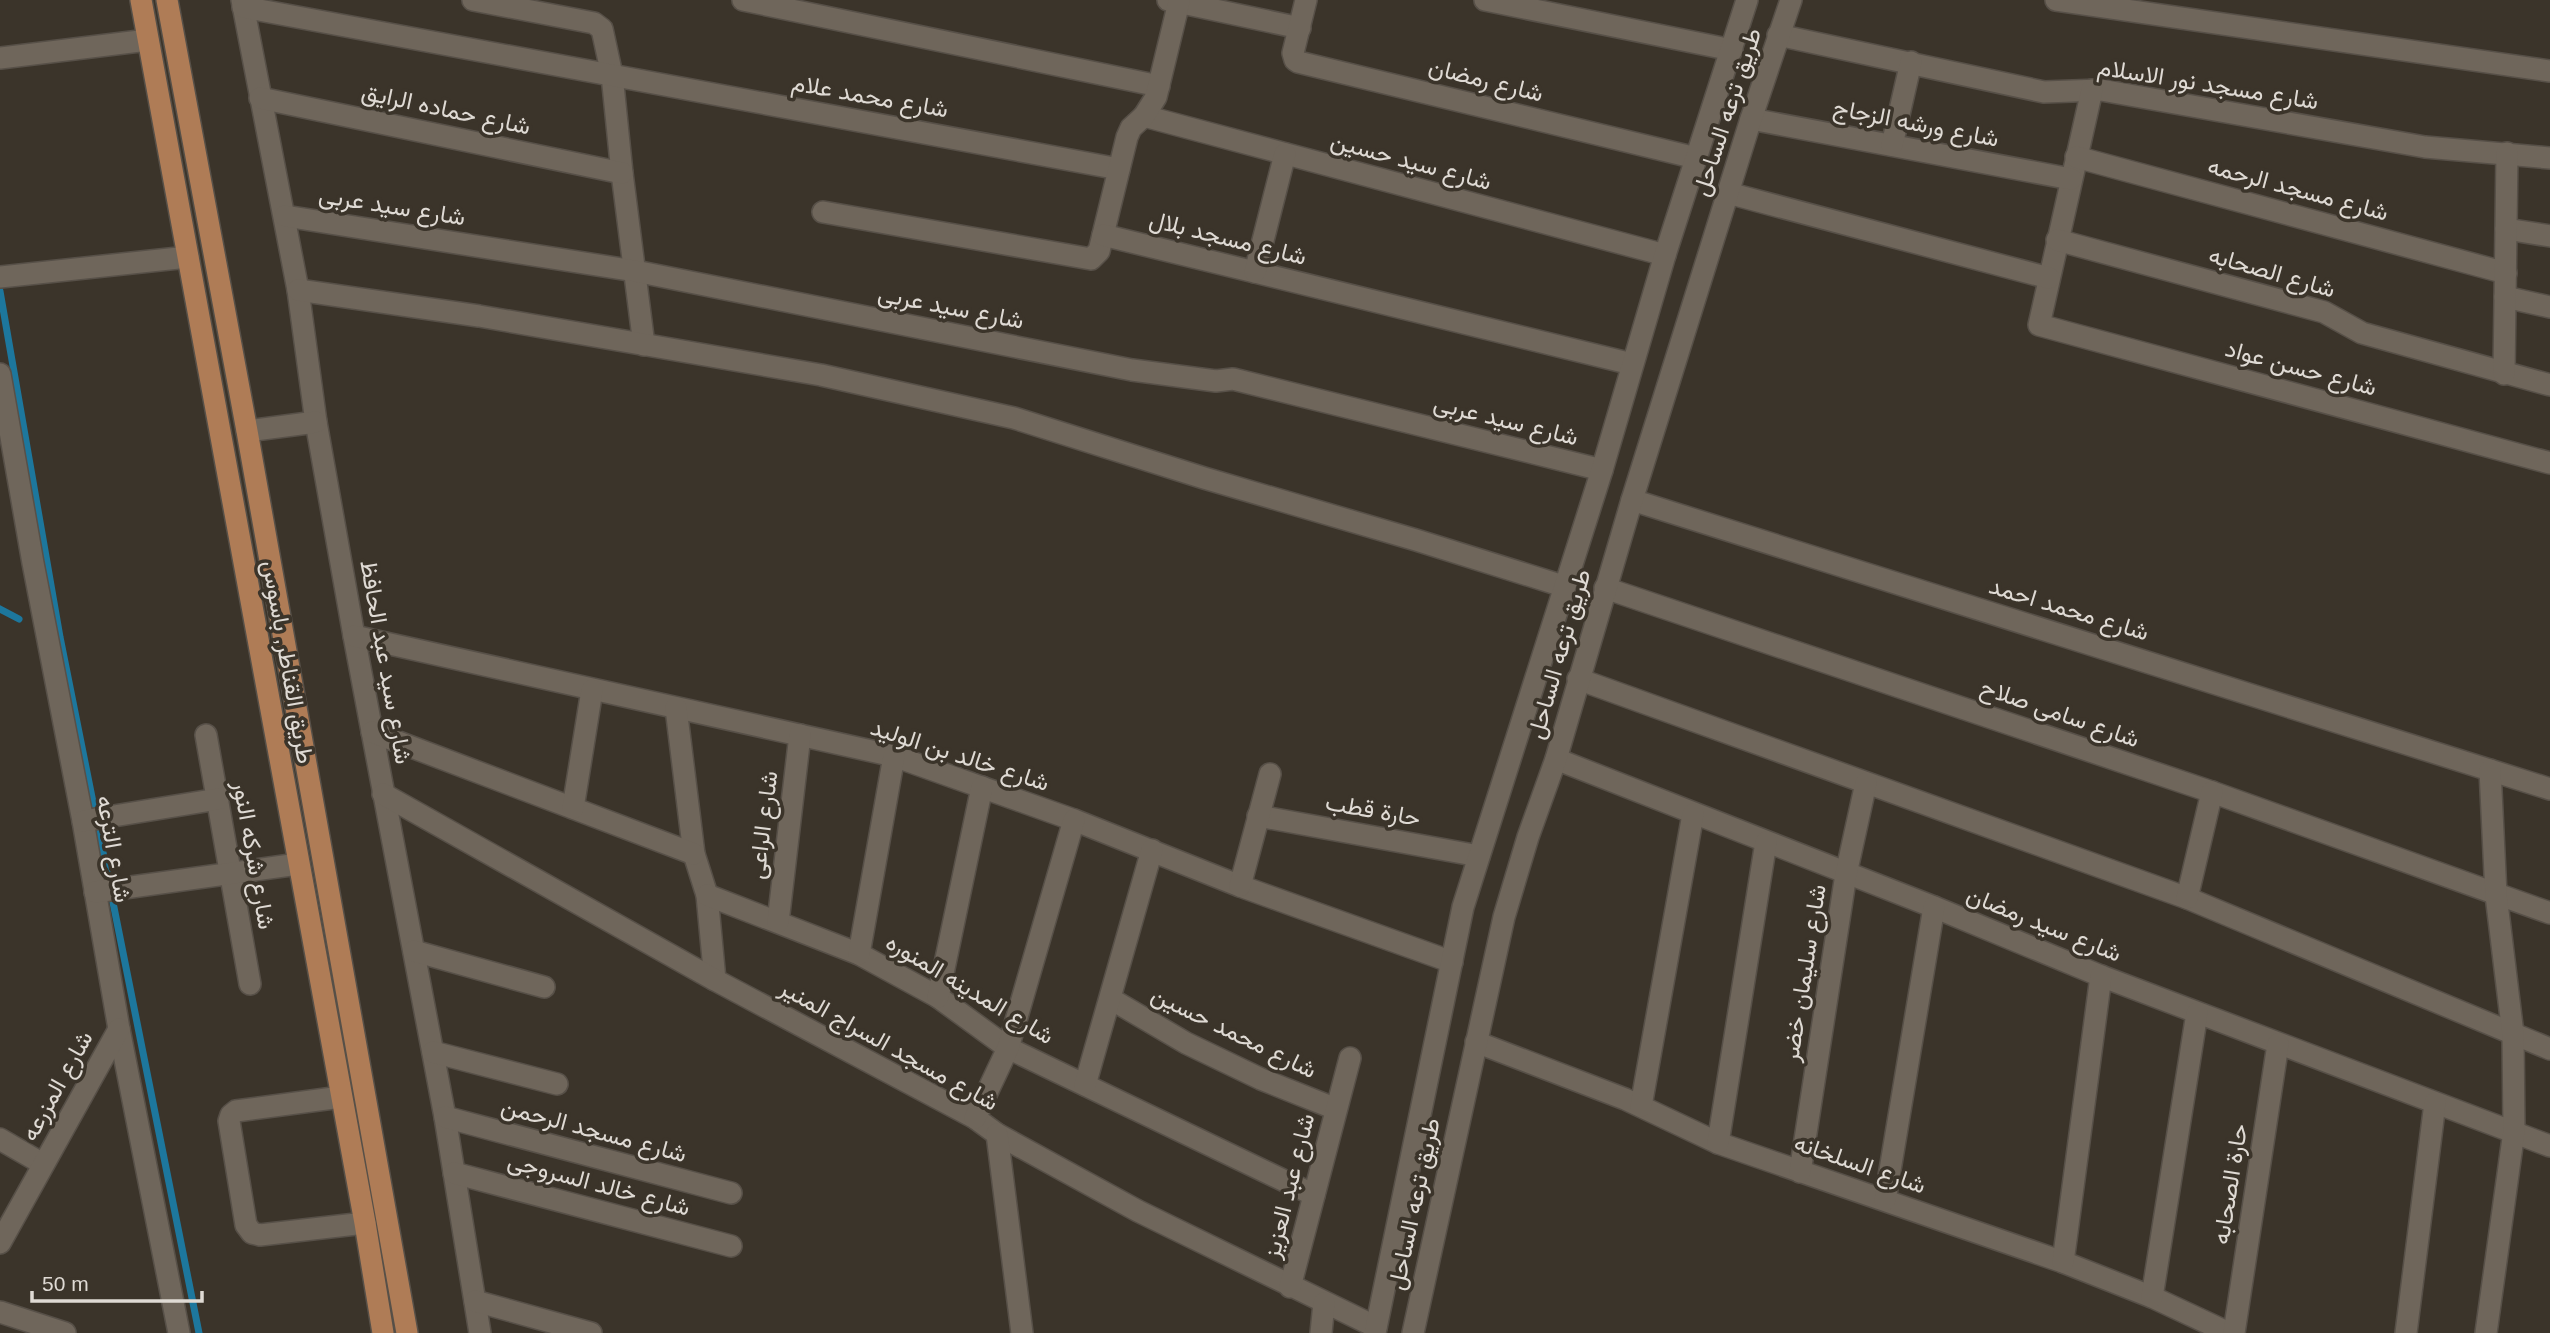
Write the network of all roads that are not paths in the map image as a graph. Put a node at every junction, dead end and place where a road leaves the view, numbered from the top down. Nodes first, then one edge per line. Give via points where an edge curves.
1 (141, 0) edge
2 (167, 0) edge
3 (473, 0) edge
4 (743, 0) edge
5 (1306, 0) edge
6 (1485, 0) edge
7 (1747, 0) edge
8 (1791, 0) edge
9 (2056, 0) edge
10 (1174, 1) edge
11 (242, 4) edge
12 (1300, 28) junction
13 (1778, 35) junction
14 (148, 40) junction
15 (1732, 50) junction
16 (0, 58) edge
17 (1911, 62) junction
18 (2550, 71) edge
19 (612, 75) junction
20 (1158, 86) junction
21 (2092, 90) junction
22 (260, 98) junction
23 (1144, 116) junction
24 (1751, 119) junction
25 (1892, 145) junction
26 (2507, 153) junction
27 (1285, 154) junction
28 (2076, 157) junction
29 (1696, 158) junction
30 (2550, 158) edge
31 (1119, 169) junction
32 (621, 173) junction
33 (2071, 179) junction
34 (1728, 193) junction
35 (823, 212) dead end
36 (285, 216) junction
37 (2506, 229) junction
38 (1103, 235) junction
39 (2550, 236) edge
40 (2057, 240) junction
41 (1665, 255) junction
42 (188, 257) junction
43 (635, 271) junction
44 (1255, 272) junction
45 (2506, 273) junction
46 (0, 277) edge
47 (2049, 278) junction
48 (298, 290) junction
49 (2505, 297) junction
50 (2550, 307) edge
51 (644, 345) junction
52 (1632, 364) junction
53 (0, 374) edge
54 (2504, 374) junction
55 (2550, 385) edge
56 (316, 422) junction
57 (247, 430) junction
58 (2550, 463) edge
59 (1601, 470) junction
60 (1632, 500) junction
61 (1563, 586) junction
62 (1605, 588) junction
63 (354, 636) junction
64 (1578, 679) junction
65 (592, 690) junction
66 (676, 708) junction
67 (372, 732) junction
68 (206, 735) dead end
69 (800, 735) junction
70 (894, 756) junction
71 (1556, 759) junction
72 (2490, 770) junction
73 (1270, 774) dead end
74 (1866, 783) junction
75 (982, 787) junction
76 (2550, 789) edge
77 (2212, 792) junction
78 (383, 794) junction
79 (218, 799) junction
80 (573, 808) junction
81 (1693, 814) junction
82 (1258, 816) junction
83 (1074, 820) junction
84 (83, 821) junction
85 (1766, 842) junction
86 (1152, 850) junction
87 (694, 854) junction
88 (1479, 856) junction
89 (298, 864) junction
90 (232, 873) junction
91 (1846, 874) junction
92 (1240, 886) junction
93 (95, 892) junction
94 (707, 894) junction
95 (2496, 895) junction
96 (2187, 898) junction
97 (1934, 907) junction
98 (2550, 913) edge
99 (778, 922) junction
100 (414, 951) junction
101 (859, 954) junction
102 (1452, 962) junction
103 (2101, 976) junction
104 (715, 980) junction
105 (250, 984) dead end
106 (544, 987) dead end
107 (938, 998) junction
108 (1111, 999) junction
109 (2197, 1013) junction
110 (119, 1029) junction
111 (2513, 1034) junction
112 (1476, 1042) junction
113 (2278, 1044) junction
114 (1008, 1048) junction
115 (2550, 1049) edge
116 (433, 1052) junction
117 (1350, 1058) dead end
118 (556, 1084) dead end
119 (1085, 1085) junction
120 (341, 1097) junction
121 (2435, 1103) junction
122 (1641, 1106) junction
123 (1336, 1109) junction
124 (445, 1117) junction
125 (975, 1118) junction
126 (2514, 1131) junction
127 (997, 1134) junction
128 (0, 1139) edge
129 (1718, 1143) junction
130 (2550, 1146) edge
131 (43, 1164) junction
132 (1800, 1172) junction
133 (454, 1173) junction
134 (731, 1193) dead end
135 (1314, 1195) junction
136 (1885, 1200) junction
137 (365, 1223) junction
138 (0, 1243) edge
139 (731, 1246) dead end
140 (2063, 1262) junction
141 (1290, 1287) junction
142 (2152, 1297) junction
143 (475, 1301) junction
144 (1324, 1303) junction
145 (0, 1312) edge
146 (1376, 1330) edge
147 (65, 1333) edge
148 (179, 1333) edge
149 (383, 1333) edge
150 (407, 1333) edge
151 (480, 1333) edge
152 (591, 1333) edge
153 (1022, 1333) edge
154 (1321, 1333) edge
155 (1413, 1333) edge
156 (2231, 1333) edge
157 (2406, 1333) edge
158 (2487, 1333) edge

1 - 14 main road, طريق القناطر, باسوس
2 - 57 main road, طريق القناطر, باسوس
3 - 19 street via 594,23 602,29
4 - 20 street
5 - 12 street, شارع رمضان
6 - 15 street
7 - 15 street, طريق ترعه الساحل
8 - 13 street, طريق ترعه الساحل
9 - 18 street
10 - 12 street
10 - 20 street
11 - 19 street, شارع محمد علام
11 - 22 street, شارع سيد عبد الحافظ
12 - 29 street, شارع رمضان via 1293,53 1298,62
13 - 17 street, شارع مسجد نور الاسلام
13 - 24 street, طريق ترعه الساحل
14 - 16 street
14 - 42 main road, طريق القناطر, باسوس
15 - 29 street, طريق ترعه الساحل
17 - 21 street, شارع مسجد نور الاسلام via 2044,92
17 - 25 street
19 - 31 street, شارع محمد علام
19 - 32 street
20 - 23 street
21 - 26 street, شارع مسجد نور الاسلام via 2426,147
21 - 28 street
22 - 32 street, شارع حماده الرايق
22 - 36 street, شارع سيد عبد الحافظ
23 - 27 street, شارع سيد حسين
23 - 31 street via 1130,128
24 - 25 street, شارع ورشه الزجاج
24 - 34 street, طريق ترعه الساحل
25 - 33 street, شارع ورشه الزجاج
26 - 30 street, شارع مسجد نور الاسلام
26 - 37 street
27 - 41 street, شارع سيد حسين
27 - 44 street
28 - 33 street
28 - 45 street, شارع مسجد الرحمه
29 - 41 street, طريق ترعه الساحل
31 - 38 street
32 - 43 street
33 - 40 street
34 - 47 street
34 - 60 street, طريق ترعه الساحل
35 - 38 street via 1091,259 1099,251
36 - 43 street, شارع سيد عربى
36 - 48 street, شارع سيد عبد الحافظ
37 - 39 street
37 - 45 street
38 - 44 street, شارع مسجد بلال
40 - 47 street
40 - 54 street, شارع الصحابه via 2324,312 2351,329
41 - 52 street, طريق ترعه الساحل
42 - 46 street
42 - 89 main road, طريق القناطر, باسوس
43 - 51 street
43 - 59 street, شارع سيد عربى via 1132,370 1216,381 1233,379
44 - 52 street, شارع مسجد بلال
45 - 49 street
47 - 58 street, شارع حسن عواد via 2039,325
48 - 51 street
48 - 56 street, شارع سيد عبد الحافظ
49 - 50 street
49 - 54 street
51 - 61 street via 821,375 1014,418
52 - 59 street, طريق ترعه الساحل
53 - 84 street, شارع الترعه
54 - 55 street, شارع الصحابه
56 - 57 street
56 - 63 street, شارع سيد عبد الحافظ
57 - 150 main road, طريق القناطر, باسوس
59 - 61 street, طريق ترعه الساحل
60 - 62 street, طريق ترعه الساحل
60 - 72 street, شارع محمد احمد
61 - 88 street, طريق ترعه الساحل
62 - 64 street, طريق ترعه الساحل
62 - 77 street, شارع سامى صلاح
63 - 65 street, شارع خالد بن الوليد
63 - 67 street, شارع سيد عبد الحافظ
64 - 71 street, طريق ترعه الساحل
64 - 74 street
65 - 66 street, شارع خالد بن الوليد
65 - 80 street
66 - 69 street, شارع خالد بن الوليد
66 - 87 street
67 - 78 street, شارع سيد عبد الحافظ
67 - 80 street
68 - 79 street, شارع شركه النور
69 - 70 street, شارع خالد بن الوليد
69 - 99 street, شارع الراعى
70 - 75 street, شارع خالد بن الوليد
70 - 101 street
71 - 81 street, شارع سيد رمضان
71 - 112 street, طريق ترعه الساحل via 1504,917
72 - 76 street, شارع محمد احمد
72 - 95 street
73 - 82 street
74 - 91 street, شارع سليمان خضر
74 - 96 street
75 - 83 street, شارع خالد بن الوليد
75 - 107 street
77 - 95 street, شارع سامى صلاح
77 - 96 street
78 - 100 street, شارع سيد عبد الحافظ
78 - 104 street, شارع مسجد السراج المنير
79 - 84 street
79 - 90 street, شارع شركه النور
80 - 87 street
81 - 85 street, شارع سيد رمضان
81 - 122 street
82 - 88 street, حارة قطب
82 - 92 street
83 - 86 street, شارع خالد بن الوليد
83 - 114 street
84 - 93 street, شارع الترعه
85 - 91 street, شارع سيد رمضان
85 - 129 street
86 - 92 street, شارع خالد بن الوليد
86 - 108 street
87 - 94 street
88 - 102 street, طريق ترعه الساحل
89 - 90 street
89 - 120 main road, طريق القناطر, باسوس
90 - 93 street
90 - 105 street, شارع شركه النور
91 - 97 street, شارع سيد رمضان
91 - 132 street, شارع سليمان خضر
92 - 102 street, شارع خالد بن الوليد
93 - 110 street, شارع الترعه
94 - 99 street, شارع المدينه المنوره
94 - 104 street
95 - 98 street, شارع سامى صلاح
95 - 111 street
96 - 111 street
97 - 103 street, شارع سيد رمضان
97 - 136 street
99 - 101 street, شارع المدينه المنوره
100 - 106 street
100 - 116 street, شارع سيد عبد الحافظ
101 - 107 street, شارع المدينه المنوره
102 - 146 street, طريق ترعه الساحل
103 - 109 street, شارع سيد رمضان
103 - 140 street
104 - 125 street, شارع مسجد السراج المنير
107 - 114 street, شارع المدينه المنوره
108 - 119 street
108 - 123 street, شارع محمد حسين via 1186,1043
109 - 113 street, شارع سيد رمضان
109 - 142 street
110 - 131 street, شارع المزرعه
110 - 148 street, شارع الترعه
111 - 115 street
111 - 126 street
112 - 122 street, شارع السلخانه
112 - 155 street, طريق ترعه الساحل
113 - 121 street, شارع سيد رمضان
113 - 156 street, حارة الصحابه
114 - 119 street, شارع المدينه المنوره
114 - 125 street
116 - 118 street
116 - 124 street, شارع سيد عبد الحافظ
117 - 123 street, شارع عبد العزيز
119 - 135 street, شارع المدينه المنوره
120 - 137 main road, طريق القناطر, باسوس
120 - 137 street via 231,1115 246,1226 260,1235
121 - 126 street, شارع سيد رمضان
121 - 157 street
122 - 129 street, شارع السلخانه
123 - 135 street, شارع عبد العزيز
124 - 133 street, شارع سيد عبد الحافظ
124 - 134 street, شارع مسجد الرحمن
125 - 127 street, شارع مسجد السراج المنير
126 - 130 street, شارع سيد رمضان
126 - 158 street
127 - 141 street, شارع مسجد السراج المنير
127 - 153 street
128 - 131 street
129 - 132 street, شارع السلخانه
131 - 138 street, شارع المزرعه
132 - 136 street, شارع السلخانه
133 - 139 street, شارع خالد السروجى
133 - 143 street, شارع سيد عبد الحافظ
135 - 141 street, شارع عبد العزيز
136 - 140 street, شارع السلخانه
137 - 149 main road, طريق القناطر, باسوس
140 - 142 street, شارع السلخانه
141 - 144 street, شارع مسجد السراج المنير
142 - 156 street, شارع السلخانه
143 - 151 street, شارع سيد عبد الحافظ
143 - 152 street
144 - 146 street, شارع مسجد السراج المنير
144 - 154 street
145 - 147 street

